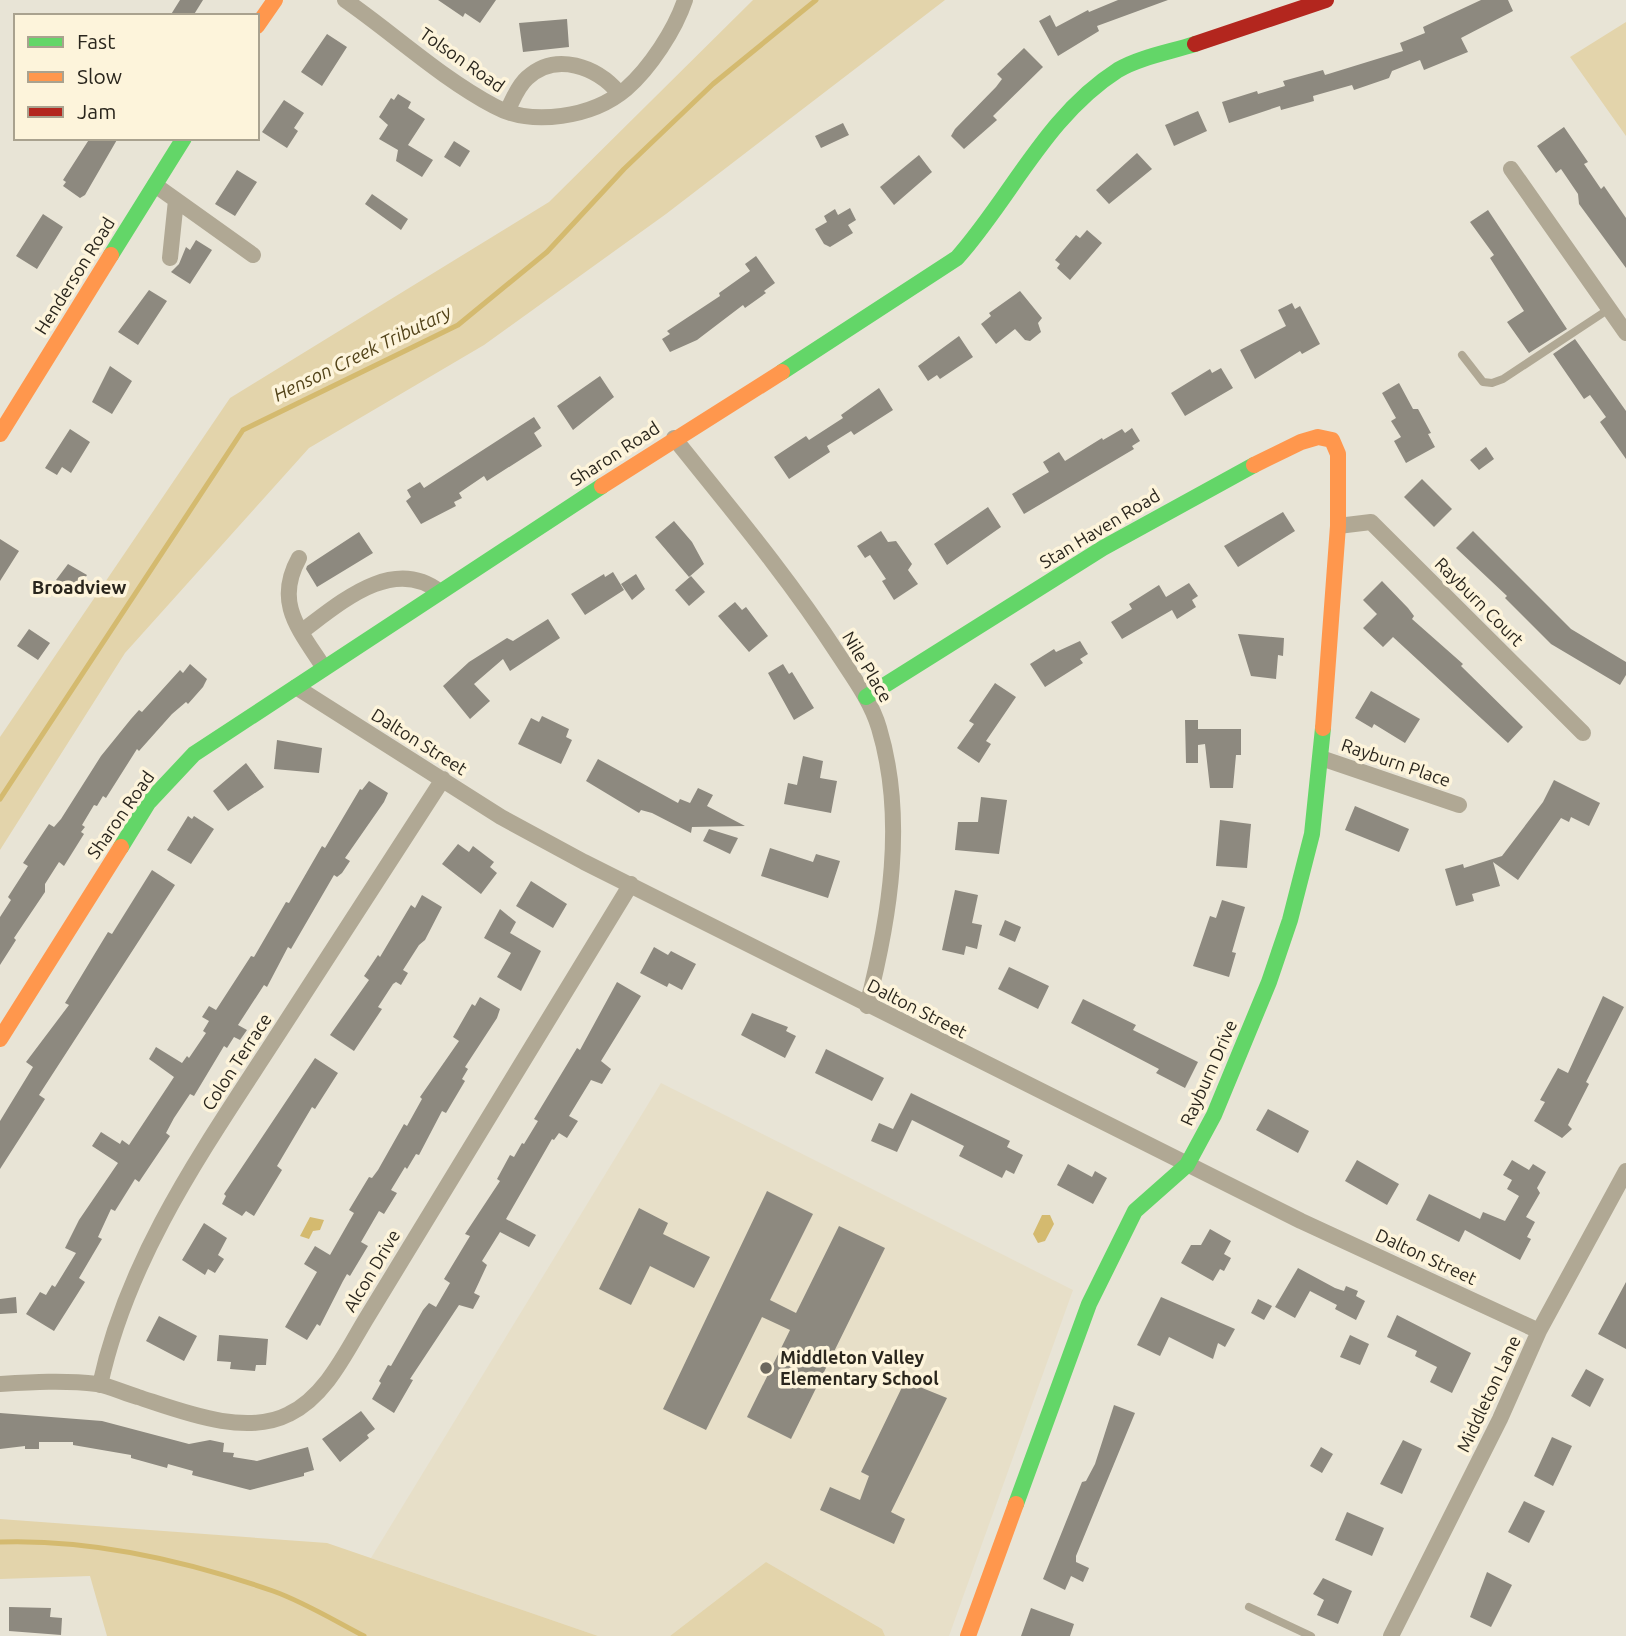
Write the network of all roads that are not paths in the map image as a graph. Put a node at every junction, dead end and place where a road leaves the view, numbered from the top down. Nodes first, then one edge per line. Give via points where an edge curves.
1 (275, 0) edge
2 (345, 0) edge
3 (685, 0) edge
4 (1326, 0) edge
5 (259, 23) edge
6 (619, 93) junction
7 (507, 111) junction
8 (183, 140) edge
9 (1511, 169) dead end
10 (155, 185) junction
11 (176, 200) junction
12 (253, 255) dead end
13 (170, 258) dead end
14 (1609, 309) junction
15 (1626, 332) edge
16 (1461, 355) dead end
17 (0, 435) edge
18 (674, 438) junction
19 (1339, 477) joint
20 (1338, 526) junction
21 (299, 558) dead end
22 (440, 592) junction
23 (301, 632) junction
24 (324, 668) junction
25 (296, 687) junction
26 (866, 697) junction
27 (1583, 733) dead end
28 (1321, 758) junction
29 (443, 779) junction
30 (1459, 805) dead end
31 (631, 884) junction
32 (867, 1006) junction
33 (0, 1039) edge
34 (1188, 1165) junction
35 (1626, 1171) edge
36 (1539, 1331) junction
37 (0, 1384) edge
38 (100, 1385) junction
39 (1249, 1608) dead end
40 (968, 1636) edge
41 (1311, 1636) edge
42 (1391, 1636) edge

1 - 5 street
2 - 7 street, Tolson Road via 452,78
3 - 6 street, Tolson Road via 653,56
4 - 18 street, Sharon Road via 1134,62 1114,74 1080,102 1020,169 979,233 957,258
6 - 7 street, Tolson Road via 570,113 530,116
6 - 7 street via 588,67 557,65 528,77
8 - 10 street, Henderson Road
9 - 14 street
10 - 11 street
10 - 17 street, Henderson Road
11 - 12 street
11 - 13 street
14 - 15 street
14 - 16 lane via 1492,383 1483,382
18 - 22 street, Sharon Road
18 - 26 street, Nile Place via 805,603
19 - 20 street, Rayburn Drive
19 - 26 street, Stan Haven Road via 1336,447 1324,437 1256,461 1104,548
20 - 27 street, Rayburn Court via 1371,523
20 - 28 street, Rayburn Drive
21 - 23 street via 286,589
22 - 23 street via 426,581 402,577 365,587
22 - 24 street, Sharon Road
23 - 24 street
24 - 25 street, Sharon Road
25 - 29 street, Dalton Street
25 - 33 street, Sharon Road via 194,754 148,803
26 - 32 street, Nile Place via 883,742 894,834 886,914
28 - 30 street, Rayburn Place
28 - 34 street, Rayburn Drive via 1312,834 1290,920 1244,1044
29 - 31 street, Dalton Street via 501,817
29 - 38 street, Colon Terrace via 154,1232 116,1325
31 - 32 street, Dalton Street
31 - 38 street, Alcon Drive via 366,1320 315,1395 275,1420 237,1422
32 - 34 street, Dalton Street
34 - 36 street, Dalton Street
34 - 40 street, Rayburn Drive via 1135,1211 1089,1304
35 - 36 street, Middleton Lane
36 - 42 street, Middleton Lane
37 - 38 street, Alcon Drive
39 - 41 lane

